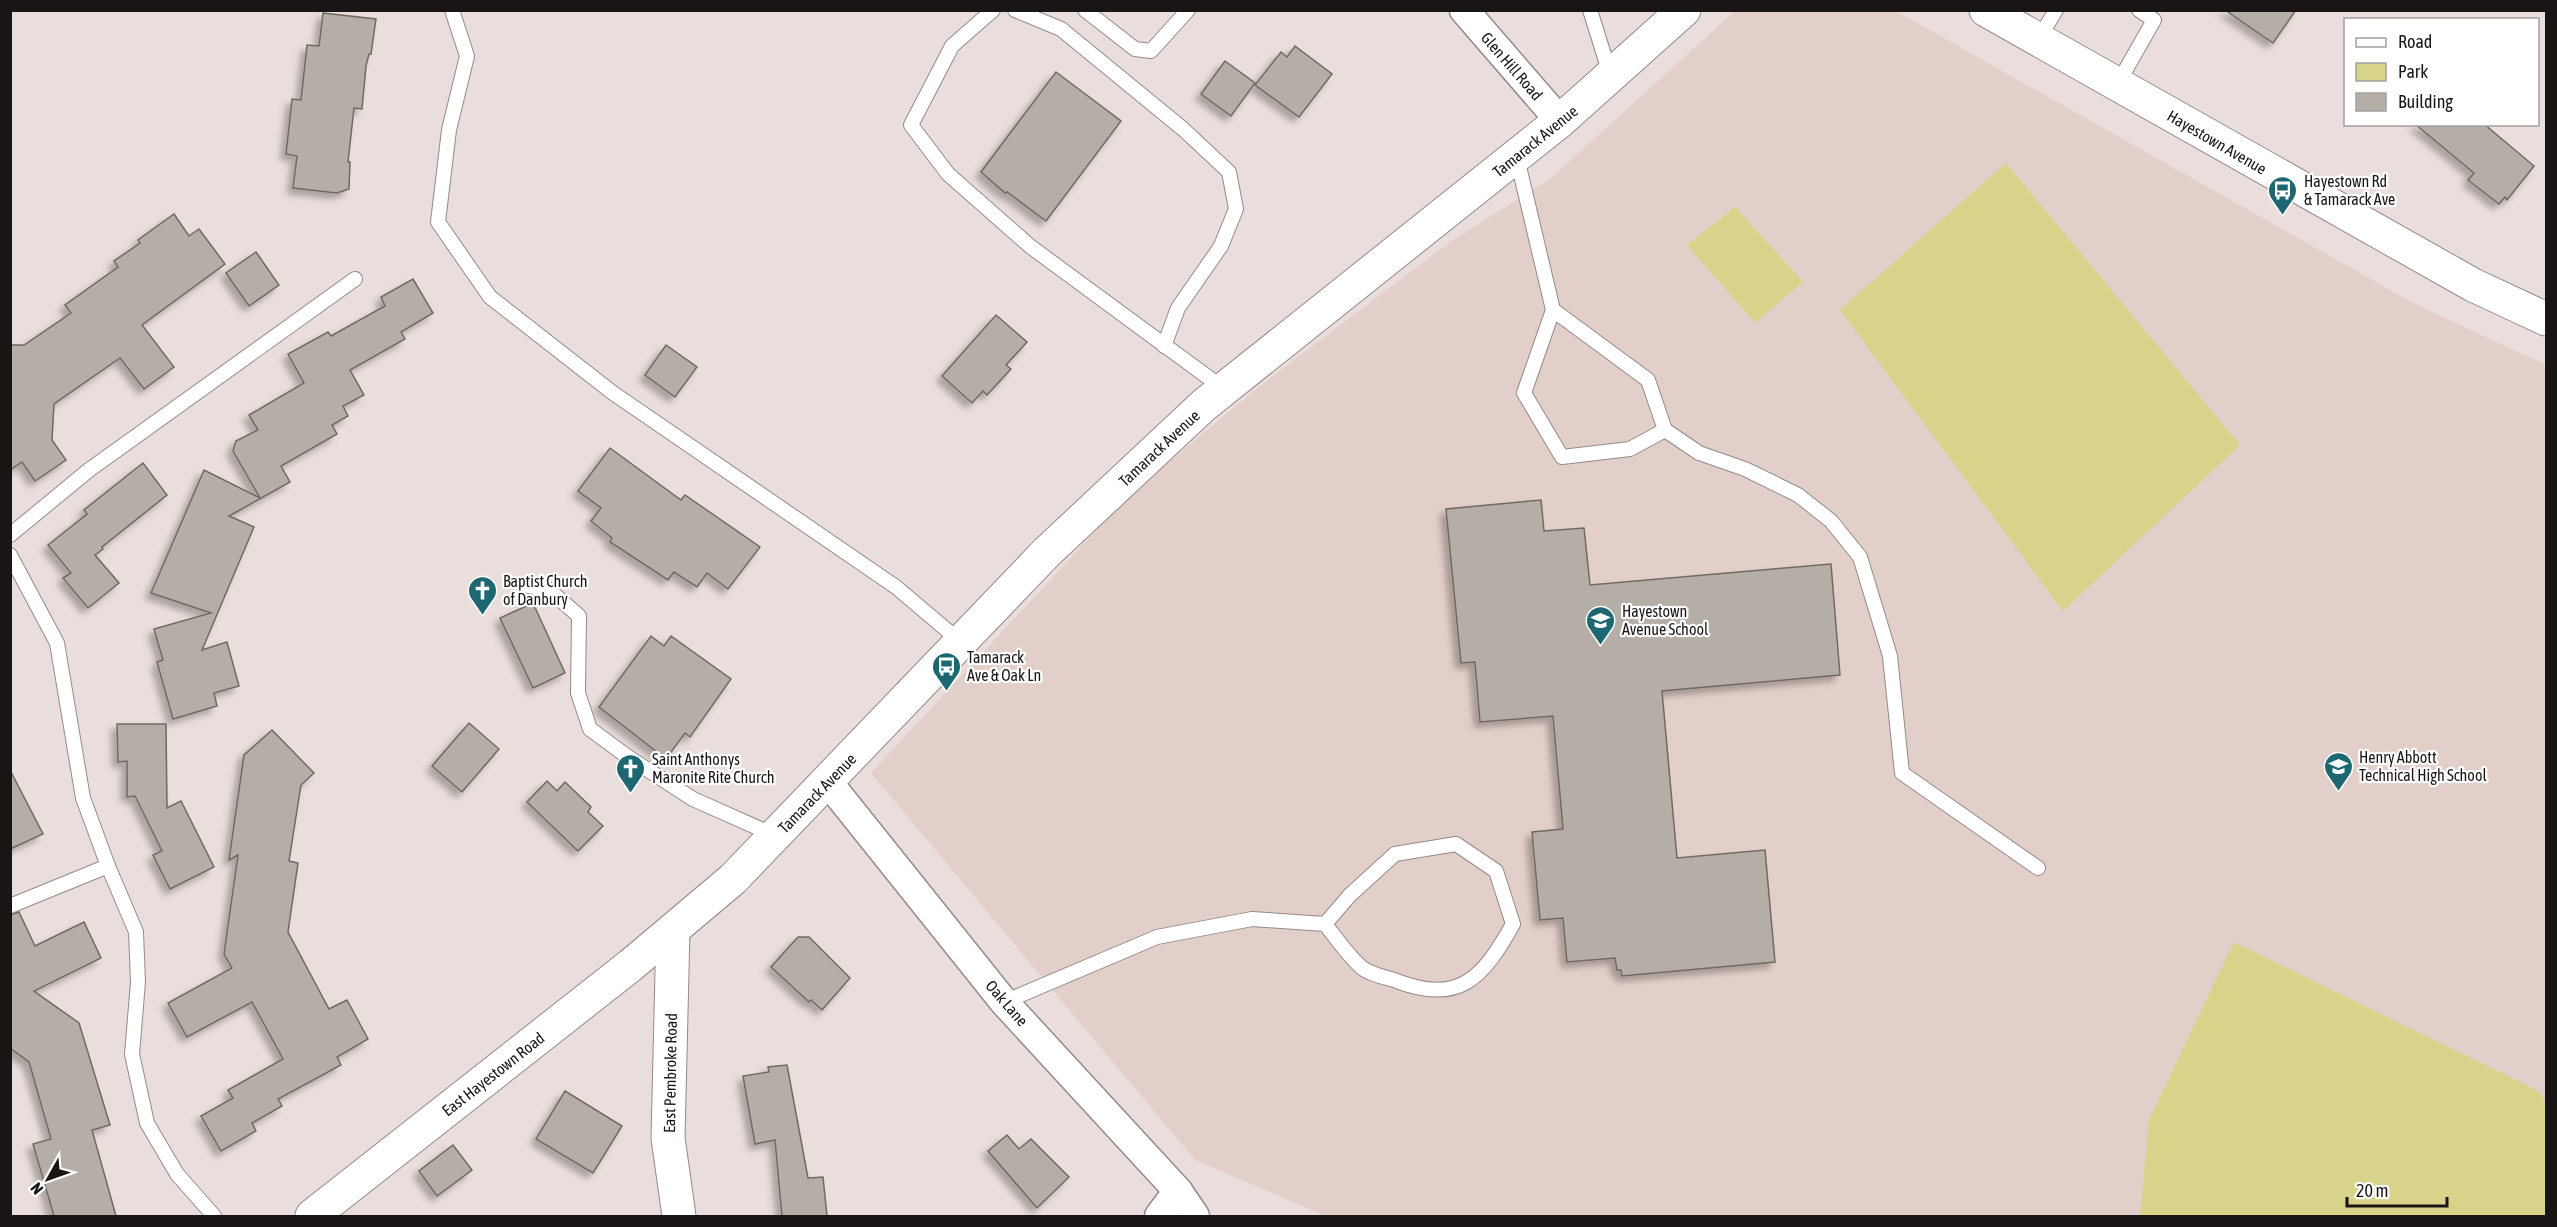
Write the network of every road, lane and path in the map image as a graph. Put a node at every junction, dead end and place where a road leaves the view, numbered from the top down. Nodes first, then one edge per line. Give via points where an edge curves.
1 (452, 10) edge
2 (993, 10) edge
3 (1015, 10) edge
4 (1085, 10) edge
5 (1188, 10) edge
6 (1464, 10) edge
7 (1590, 10) edge
8 (1684, 10) edge
9 (1986, 10) edge
10 (2056, 10) edge
11 (2139, 10) edge
12 (2038, 40) junction
13 (1611, 77) junction
14 (2117, 85) junction
15 (1560, 121) junction
16 (1517, 156) junction
17 (355, 279) dead end
18 (1553, 310) junction
19 (2547, 319) edge
20 (1164, 346) junction
21 (1224, 389) junction
22 (1665, 430) junction
23 (10, 535) edge
24 (10, 555) edge
25 (523, 585) dead end
26 (961, 642) junction
27 (828, 782) junction
28 (776, 836) junction
29 (108, 866) junction
30 (2038, 868) dead end
31 (10, 906) edge
32 (1325, 924) junction
33 (673, 930) junction
34 (1004, 1002) junction
35 (1178, 1191) junction
36 (214, 1216) edge
37 (312, 1216) edge
38 (679, 1216) edge
39 (1159, 1216) edge
40 (1195, 1216) edge

1 - 26 lane via 467,56 449,130 438,222 490,297 613,393 896,587
2 - 20 lane via 952,46 911,125 948,174 1014,232
3 - 20 lane via 1061,29 1229,172 1236,209 1221,246 1178,308
4 - 5 lane via 1136,49 1151,51
6 - 15 street, Glen Hill Road
7 - 13 lane
8 - 13 street, Tamarack Avenue
9 - 12 street, Hayestown Avenue
10 - 12 lane
11 - 14 lane via 2154,20
12 - 14 street, Hayestown Avenue
13 - 15 street, Tamarack Avenue
14 - 19 street, Hayestown Avenue via 2473,285
15 - 16 street, Tamarack Avenue
16 - 18 lane
16 - 21 street, Tamarack Avenue
17 - 23 lane via 90,470
18 - 22 lane via 1648,380
18 - 22 lane via 1524,393 1562,457 1630,448
20 - 21 lane
21 - 26 street, Tamarack Avenue via 1047,552
22 - 30 lane via 1699,453 1745,469 1798,495 1831,521 1860,557 1890,656 1902,773
24 - 29 lane via 57,643 83,798
25 - 28 lane via 548,589 579,616 578,693 590,729 693,799
26 - 27 street, Tamarack Avenue
27 - 28 street, Tamarack Avenue
27 - 34 street, Oak Lane
28 - 33 street, Tamarack Avenue via 734,879
29 - 31 lane
29 - 36 lane via 136,933 138,982 132,1054 147,1123 177,1174
32 - 32 lane via 1362,968 1407,986 1446,990 1473,980 1494,958 1513,924 1496,871 1456,844 1395,854
32 - 34 lane via 1252,919 1157,938
33 - 37 street, East Hayestown Road
33 - 38 street, East Pembroke Road via 668,1138
34 - 35 street, Oak Lane
35 - 39 street
35 - 40 street, Oak Lane

